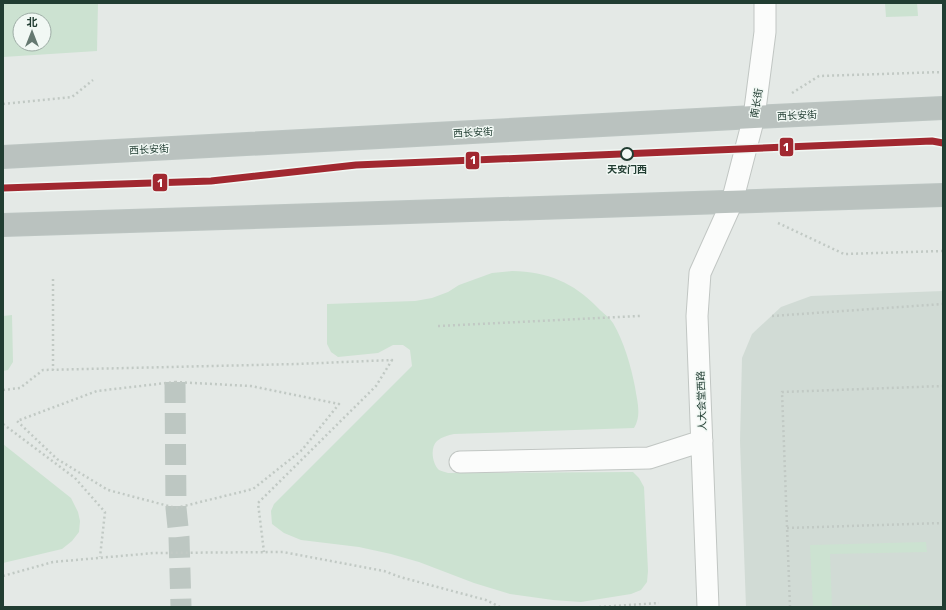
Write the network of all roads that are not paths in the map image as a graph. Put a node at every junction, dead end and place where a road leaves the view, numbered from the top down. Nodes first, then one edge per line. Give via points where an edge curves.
1 (765, 3) edge
2 (943, 108) edge
3 (754, 117) junction
4 (3, 157) edge
5 (943, 195) edge
6 (732, 202) junction
7 (3, 225) edge
8 (702, 441) junction
9 (460, 462) dead end
10 (708, 607) edge

1 - 3 street, 南长街 via 765,32
2 - 3 highway, 西长安街
3 - 4 highway, 西长安街
3 - 6 street, 南长街
5 - 6 highway
6 - 7 highway
6 - 8 street, 人大会堂西路 via 700,272 697,316
8 - 9 street via 649,458
8 - 10 street, 人大会堂西路

